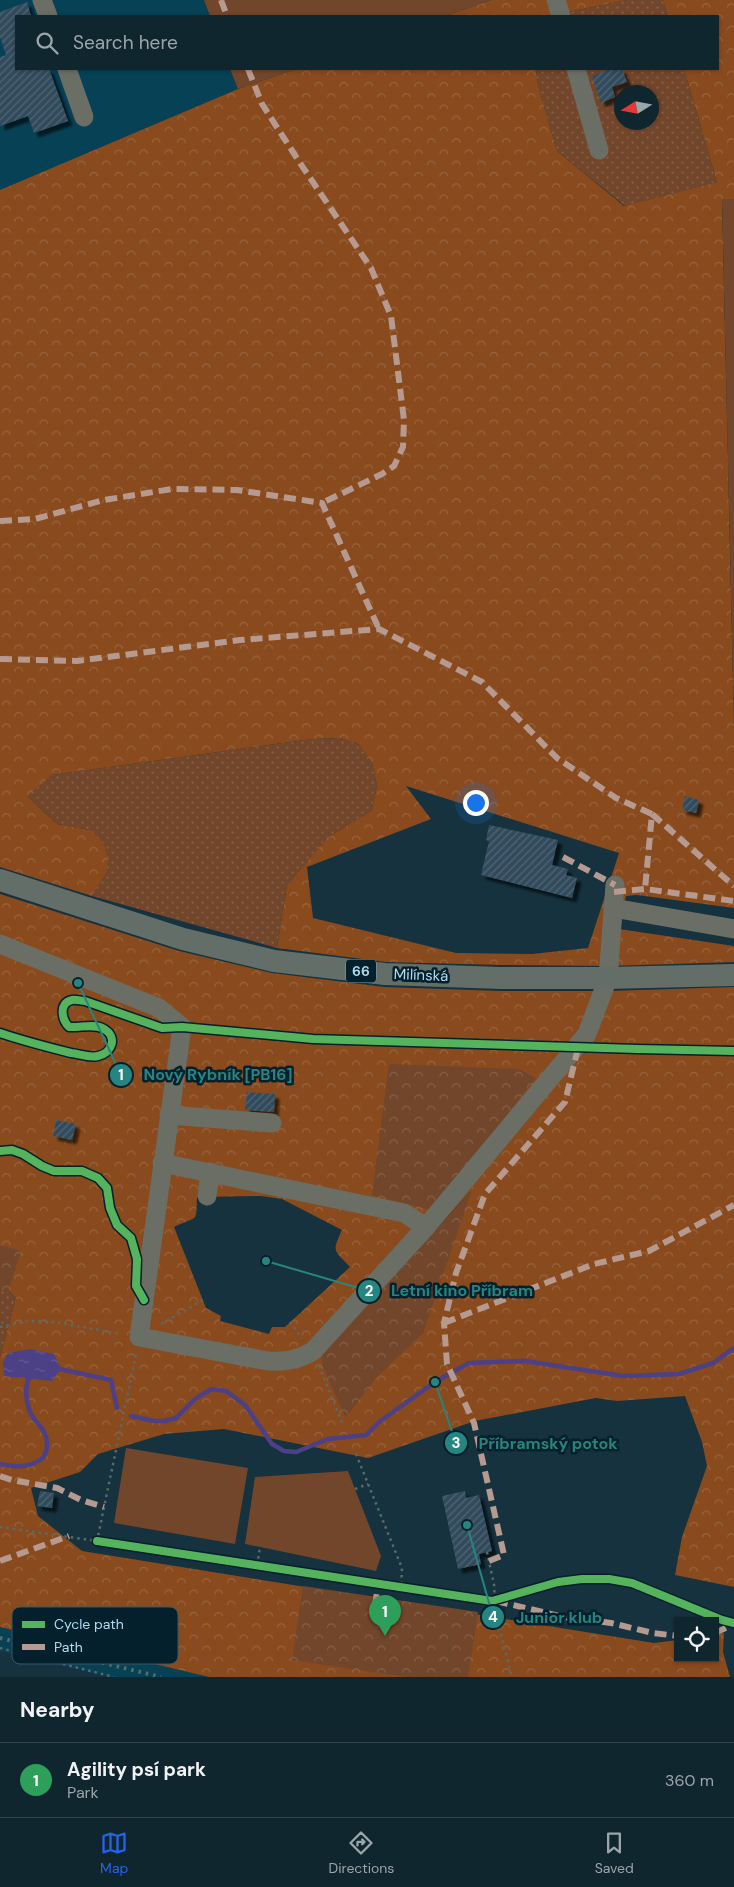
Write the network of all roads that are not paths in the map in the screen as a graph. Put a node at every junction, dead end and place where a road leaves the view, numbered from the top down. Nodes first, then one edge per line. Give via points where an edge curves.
1 (42, 0) edge
2 (556, 0) edge
3 (48, 15) edge
4 (561, 15) edge
5 (67, 70) edge
6 (576, 70) edge
7 (84, 117) dead end
8 (599, 150) dead end
9 (0, 880) edge
10 (615, 885) dead end
11 (613, 908) junction
12 (734, 929) edge
13 (0, 944) edge
14 (734, 975) edge
15 (608, 978) junction
16 (169, 1114) junction
17 (272, 1123) dead end
18 (162, 1163) junction
19 (210, 1172) junction
20 (207, 1196) dead end
21 (426, 1227) junction

1 - 3 street
2 - 4 street
5 - 7 street
6 - 8 street
9 - 15 main road, Milínská / 66 via 183,939 274,961 385,974
10 - 11 street
11 - 12 street
11 - 15 street
13 - 16 street via 159,1008 182,1027
14 - 15 main road, Milínská / 66
15 - 21 street via 587,1034 578,1048
16 - 17 street
16 - 18 street
18 - 19 street
18 - 21 street via 139,1337 268,1361 294,1360 313,1351
19 - 20 street
19 - 21 street via 404,1214

